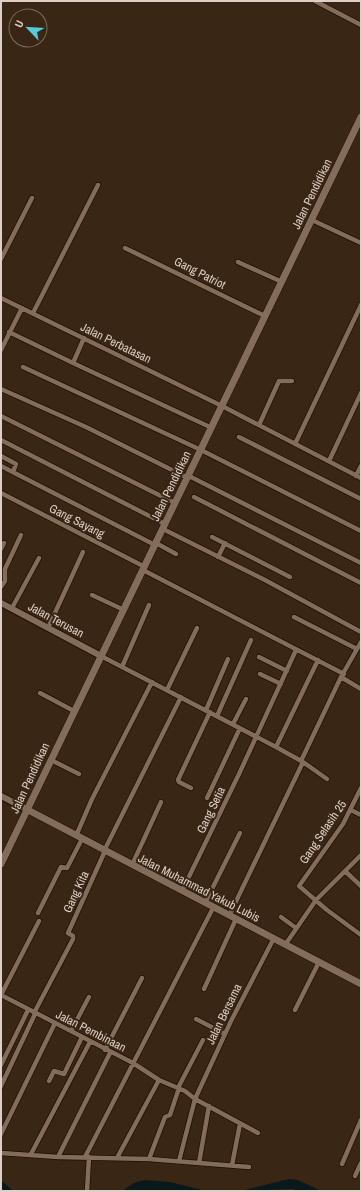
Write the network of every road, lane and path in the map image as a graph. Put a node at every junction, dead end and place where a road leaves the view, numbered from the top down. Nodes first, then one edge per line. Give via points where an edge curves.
1 (314, 1) edge
2 (361, 25) edge
3 (361, 117) edge
4 (98, 185) dead end
5 (32, 198) dead end
6 (312, 220) junction
7 (361, 243) edge
8 (125, 248) dead end
9 (1, 259) edge
10 (238, 262) dead end
11 (282, 282) junction
12 (1, 298) edge
13 (361, 305) edge
14 (22, 308) junction
15 (33, 313) junction
16 (265, 316) junction
17 (10, 332) junction
18 (84, 338) junction
19 (1, 350) edge
20 (72, 363) junction
21 (23, 367) dead end
22 (292, 381) dead end
23 (1, 389) edge
24 (361, 393) edge
25 (222, 406) junction
26 (1, 416) edge
27 (259, 425) junction
28 (212, 428) junction
29 (239, 437) dead end
30 (1, 440) edge
31 (295, 444) junction
32 (201, 450) junction
33 (1, 456) edge
34 (329, 461) junction
35 (1, 466) edge
36 (361, 466) edge
37 (13, 472) junction
38 (188, 477) junction
39 (359, 477) edge
40 (1, 493) edge
41 (194, 497) dead end
42 (361, 499) edge
43 (175, 503) junction
44 (164, 527) junction
45 (361, 532) edge
46 (21, 535) dead end
47 (212, 537) dead end
48 (4, 543) dead end
49 (225, 543) junction
50 (156, 544) junction
51 (1, 549) edge
52 (84, 552) dead end
53 (176, 554) dead end
54 (218, 557) junction
55 (39, 558) dead end
56 (361, 563) edge
57 (144, 569) junction
58 (290, 577) dead end
59 (361, 583) edge
60 (1, 587) edge
61 (92, 595) dead end
62 (1, 603) edge
63 (149, 606) dead end
64 (12, 608) junction
65 (124, 610) junction
66 (294, 618) dead end
67 (48, 628) junction
68 (197, 628) dead end
69 (361, 632) edge
70 (251, 640) dead end
71 (361, 642) edge
72 (296, 650) junction
73 (357, 650) junction
74 (101, 656) junction
75 (259, 657) dead end
76 (228, 659) dead end
77 (318, 660) junction
78 (122, 667) junction
79 (287, 671) junction
80 (260, 674) dead end
81 (343, 675) junction
82 (152, 682) junction
83 (281, 684) junction
84 (361, 689) edge
85 (167, 690) junction
86 (40, 693) dead end
87 (181, 697) junction
88 (246, 699) dead end
89 (74, 711) junction
90 (208, 711) junction
91 (217, 716) junction
92 (233, 724) junction
93 (240, 728) junction
94 (256, 737) junction
95 (276, 747) junction
96 (51, 760) junction
97 (302, 761) junction
98 (79, 774) dead end
99 (327, 779) dead end
100 (191, 788) dead end
101 (361, 788) edge
102 (1, 796) edge
103 (207, 798) dead end
104 (162, 802) dead end
105 (28, 810) junction
106 (351, 810) junction
107 (361, 815) edge
108 (240, 833) dead end
109 (79, 838) junction
110 (105, 851) junction
111 (361, 855) edge
112 (1, 864) edge
113 (132, 865) junction
114 (346, 872) junction
115 (361, 886) edge
116 (182, 891) junction
117 (315, 901) junction
118 (205, 904) junction
119 (213, 908) junction
120 (38, 913) dead end
121 (281, 917) dead end
122 (233, 918) junction
123 (39, 921) dead end
124 (296, 928) junction
125 (361, 935) edge
126 (274, 938) junction
127 (286, 945) junction
128 (319, 962) junction
129 (142, 978) dead end
130 (361, 984) edge
131 (204, 989) dead end
132 (1, 995) edge
133 (89, 997) dead end
134 (28, 1010) junction
135 (295, 1010) dead end
136 (35, 1013) junction
137 (196, 1019) dead end
138 (55, 1023) junction
139 (71, 1031) junction
140 (225, 1034) junction
141 (82, 1037) junction
142 (203, 1040) dead end
143 (90, 1042) junction
144 (107, 1051) junction
145 (133, 1064) junction
146 (1, 1065) edge
147 (159, 1080) junction
148 (49, 1081) dead end
149 (1, 1086) edge
150 (178, 1088) junction
151 (195, 1098) junction
152 (209, 1106) junction
153 (361, 1120) edge
154 (240, 1124) junction
155 (258, 1133) dead end
156 (1, 1134) edge
157 (1, 1153) edge
158 (31, 1154) junction
159 (58, 1157) junction
160 (87, 1157) junction
161 (117, 1158) junction
162 (149, 1159) junction
163 (179, 1161) junction
164 (361, 1162) edge
165 (199, 1163) junction
166 (342, 1164) dead end
167 (232, 1166) junction
168 (249, 1167) dead end
169 (355, 1176) dead end
170 (87, 1191) edge

1 - 2 street
3 - 6 main road, Jalan Pendidikan
4 - 15 street
5 - 9 street
6 - 7 street
6 - 11 main road, Jalan Pendidikan
8 - 16 street, Gang Patriot
10 - 11 street
11 - 16 main road, Jalan Pendidikan
12 - 14 street, Jalan Perbatasan
13 - 31 street
14 - 15 street, Jalan Perbatasan
14 - 17 street
15 - 18 street, Jalan Perbatasan
16 - 25 main road, Jalan Pendidikan
17 - 19 street
17 - 20 street
18 - 20 street
18 - 25 street, Jalan Perbatasan
20 - 28 street
21 - 32 street
22 - 27 street via 279,382
23 - 38 street
24 - 34 street
25 - 27 street, Jalan Perbatasan
25 - 28 main road, Jalan Pendidikan
26 - 43 street
27 - 31 street, Jalan Perbatasan
28 - 32 main road, Jalan Pendidikan
29 - 42 street
30 - 44 street
31 - 34 street, Jalan Perbatasan
32 - 38 main road, Jalan Pendidikan
32 - 45 street
33 - 37 street via 16,464
34 - 39 street, Jalan Perbatasan
35 - 37 street
36 - 39 street
37 - 50 street
38 - 43 main road, Jalan Pendidikan
38 - 56 street
40 - 57 street, Gang Sayang
41 - 59 street
43 - 44 main road, Jalan Pendidikan
44 - 50 main road, Jalan Pendidikan
44 - 54 street
46 - 60 street via 5,569 5,581
47 - 49 street
48 - 51 street
49 - 54 street
49 - 58 street
50 - 53 street
50 - 57 main road, Jalan Pendidikan
52 - 67 street
54 - 69 street
55 - 64 street
57 - 65 main road, Jalan Pendidikan
57 - 72 street, Gang Sayang
61 - 65 street
62 - 64 street, Jalan Terusan
63 - 78 street
64 - 67 street, Jalan Terusan
65 - 74 main road, Jalan Pendidikan
66 - 73 street
67 - 74 street, Jalan Terusan
68 - 85 street
70 - 91 street
71 - 73 street
72 - 77 street, Gang Sayang
72 - 79 street, Gang Setia
73 - 81 street
74 - 78 street
74 - 89 main road, Jalan Pendidikan
75 - 79 street
76 - 90 street
77 - 81 street, Gang Sayang
77 - 95 street
78 - 82 street
79 - 83 street, Gang Setia
80 - 83 street
81 - 84 street, Gang Sayang
81 - 97 street
82 - 85 street
82 - 109 street via 92,799
83 - 94 street, Gang Setia
85 - 87 street
86 - 89 street
87 - 90 street
87 - 110 street
88 - 92 street
89 - 96 main road, Jalan Pendidikan
90 - 91 street
90 - 100 street via 178,780
91 - 92 street
92 - 93 street
93 - 94 street
93 - 103 street
94 - 95 street
94 - 116 street, Gang Setia
95 - 97 street
96 - 98 street
96 - 105 main road, Jalan Pendidikan
97 - 99 street
97 - 122 street
101 - 106 street, Gang Selasih 25
102 - 105 street
104 - 113 street
105 - 109 main road, Jalan Muhammad Yakub Lubis
105 - 112 main road, Jalan Pendidikan
106 - 107 street
106 - 117 street, Gang Selasih 25 via 300,886
108 - 118 street
109 - 110 main road, Jalan Muhammad Yakub Lubis
109 - 120 street via 67,868 61,867
110 - 113 main road, Jalan Muhammad Yakub Lubis
110 - 136 street, Gang Kita via 68,933 73,939
111 - 114 street
113 - 116 main road, Jalan Muhammad Yakub Lubis
114 - 115 street
114 - 117 street
116 - 118 main road, Jalan Muhammad Yakub Lubis
117 - 124 street
117 - 125 street
118 - 119 main road, Jalan Muhammad Yakub Lubis
119 - 122 main road, Jalan Muhammad Yakub Lubis
119 - 145 street
121 - 124 street
122 - 126 main road, Jalan Muhammad Yakub Lubis
122 - 131 street
123 - 132 street
124 - 127 street
126 - 127 main road, Jalan Muhammad Yakub Lubis
126 - 140 street, Jalan Bersama
127 - 128 main road, Jalan Muhammad Yakub Lubis
128 - 130 main road, Jalan Muhammad Yakub Lubis
128 - 135 street
129 - 144 street
132 - 134 street, Jalan Pembinaan
133 - 139 street
134 - 136 street, Jalan Pembinaan
134 - 146 street
136 - 138 street, Jalan Pembinaan
136 - 149 street
137 - 140 street
138 - 139 street, Jalan Pembinaan
138 - 156 street
139 - 141 street, Jalan Pembinaan
140 - 151 street, Jalan Bersama
141 - 143 street, Jalan Pembinaan
141 - 148 street via 64,1074 54,1070
142 - 150 street
143 - 144 street, Jalan Pembinaan
143 - 158 street
144 - 145 street, Jalan Pembinaan
144 - 159 street
145 - 147 street, Jalan Pembinaan
145 - 160 street
147 - 150 street, Jalan Pembinaan
147 - 161 street
150 - 151 street, Jalan Pembinaan
150 - 162 street via 170,1115 165,1117
151 - 152 street, Jalan Pembinaan
151 - 163 street, Jalan Bersama
152 - 154 street, Jalan Pembinaan
152 - 165 street
153 - 166 street
154 - 155 street, Jalan Pembinaan
154 - 167 street
157 - 158 street
158 - 159 street
159 - 160 street
160 - 161 street
160 - 170 street
161 - 162 street
162 - 163 street
163 - 165 street
164 - 169 street
165 - 167 street
167 - 168 street

